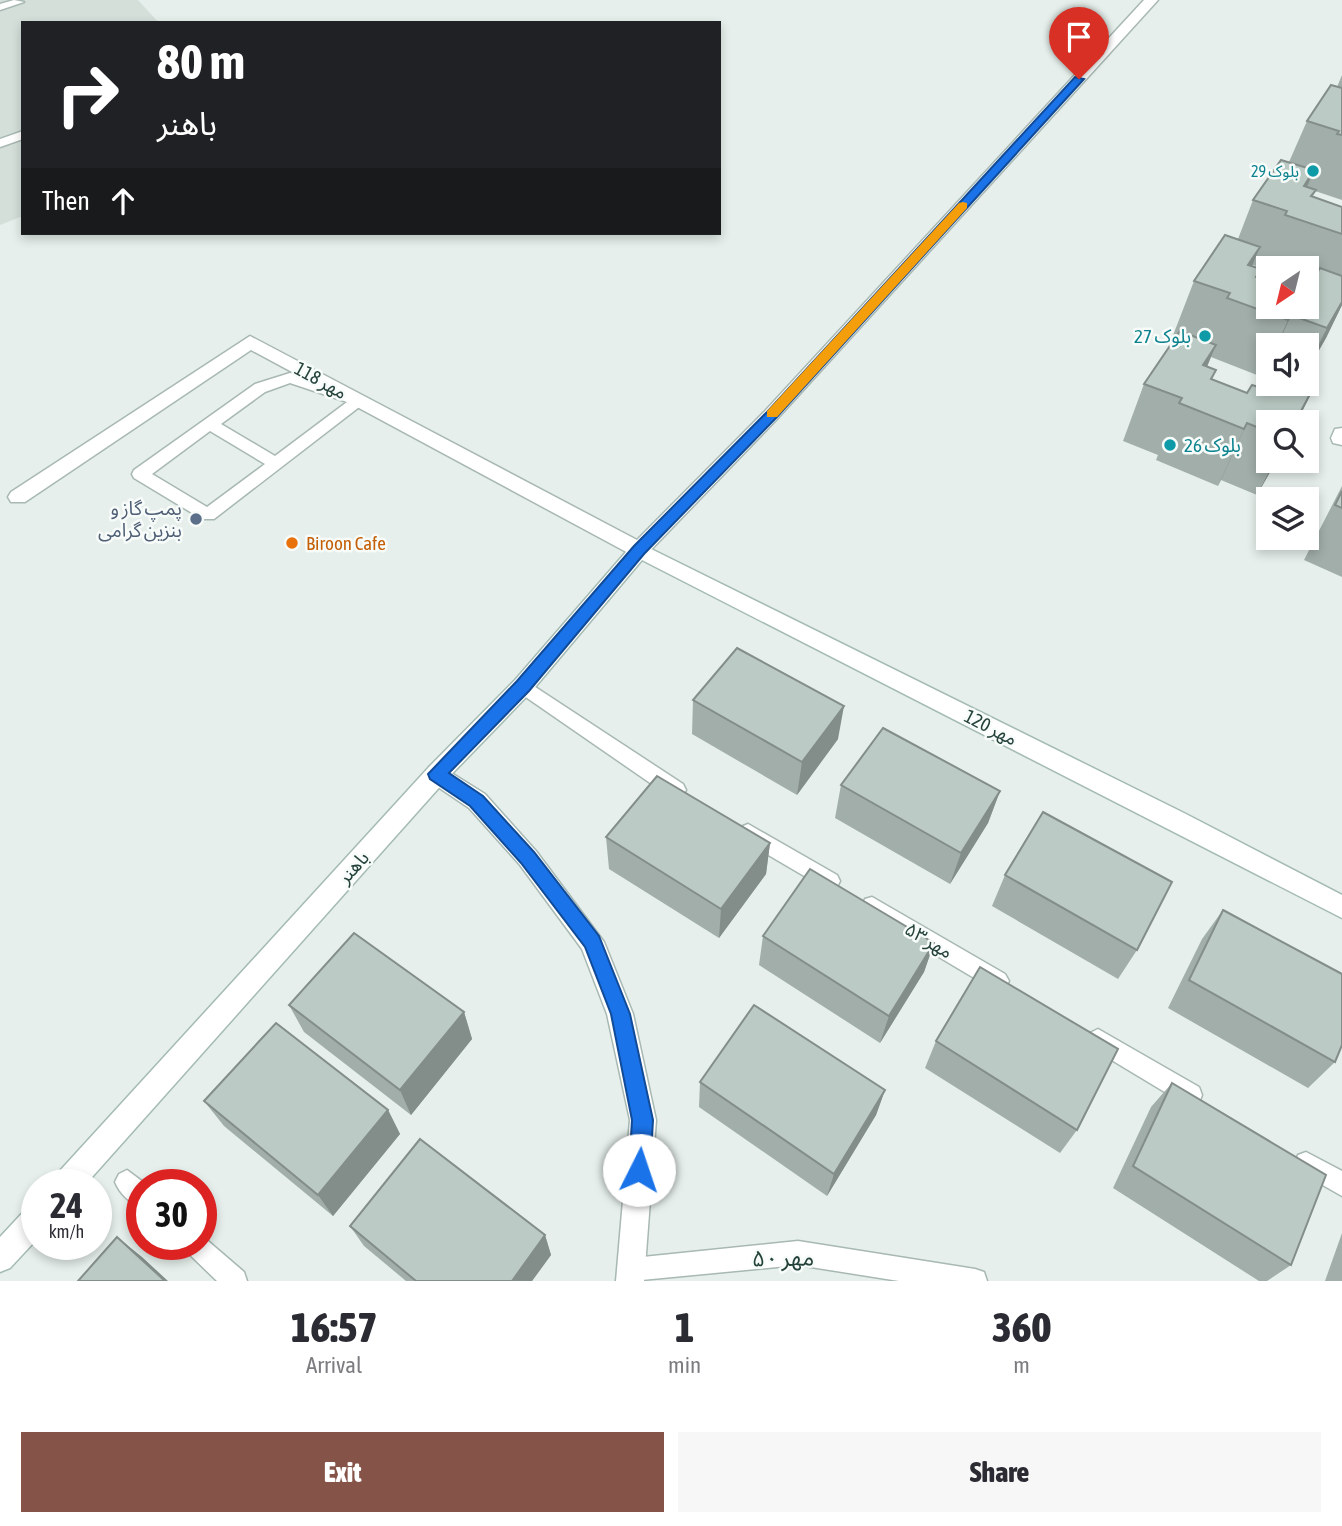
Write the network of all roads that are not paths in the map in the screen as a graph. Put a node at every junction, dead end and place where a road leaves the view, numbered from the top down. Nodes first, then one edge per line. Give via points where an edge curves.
1 (1151, 0) edge
2 (19, 2) dead end
3 (0, 7) edge
4 (21, 136) edge
5 (0, 143) edge
6 (359, 401) junction
7 (209, 424) junction
8 (275, 463) junction
9 (18, 497) dead end
10 (639, 550) junction
11 (523, 686) junction
12 (436, 774) junction
13 (694, 801) edge
14 (730, 822) edge
15 (1342, 907) edge
16 (1018, 993) edge
17 (1078, 1028) edge
18 (1210, 1106) edge
19 (1294, 1156) edge
20 (80, 1169) edge
21 (1342, 1185) edge
22 (21, 1235) edge
23 (0, 1258) edge
24 (212, 1260) edge
25 (631, 1276) edge
26 (235, 1281) edge
27 (975, 1281) edge

1 - 10 street, باهنر via 771,415
2 - 3 lane
4 - 5 lane
6 - 7 lane via 290,378 260,388
6 - 8 lane
6 - 9 street, مهر 118 via 250,342
6 - 10 street, مهر 118
7 - 8 lane
7 - 8 lane via 140,474 208,515
10 - 11 street, باهنر
10 - 15 street, مهر 120
11 - 12 street, باهنر
11 - 13 lane
12 - 20 street, باهنر
12 - 25 street via 477,801 528,858 592,942 611,990 642,1120
14 - 16 lane, مهر ۵۳
17 - 18 lane
19 - 21 lane
22 - 23 street
24 - 26 lane
25 - 27 lane, مهر ۵۰ via 798,1252

